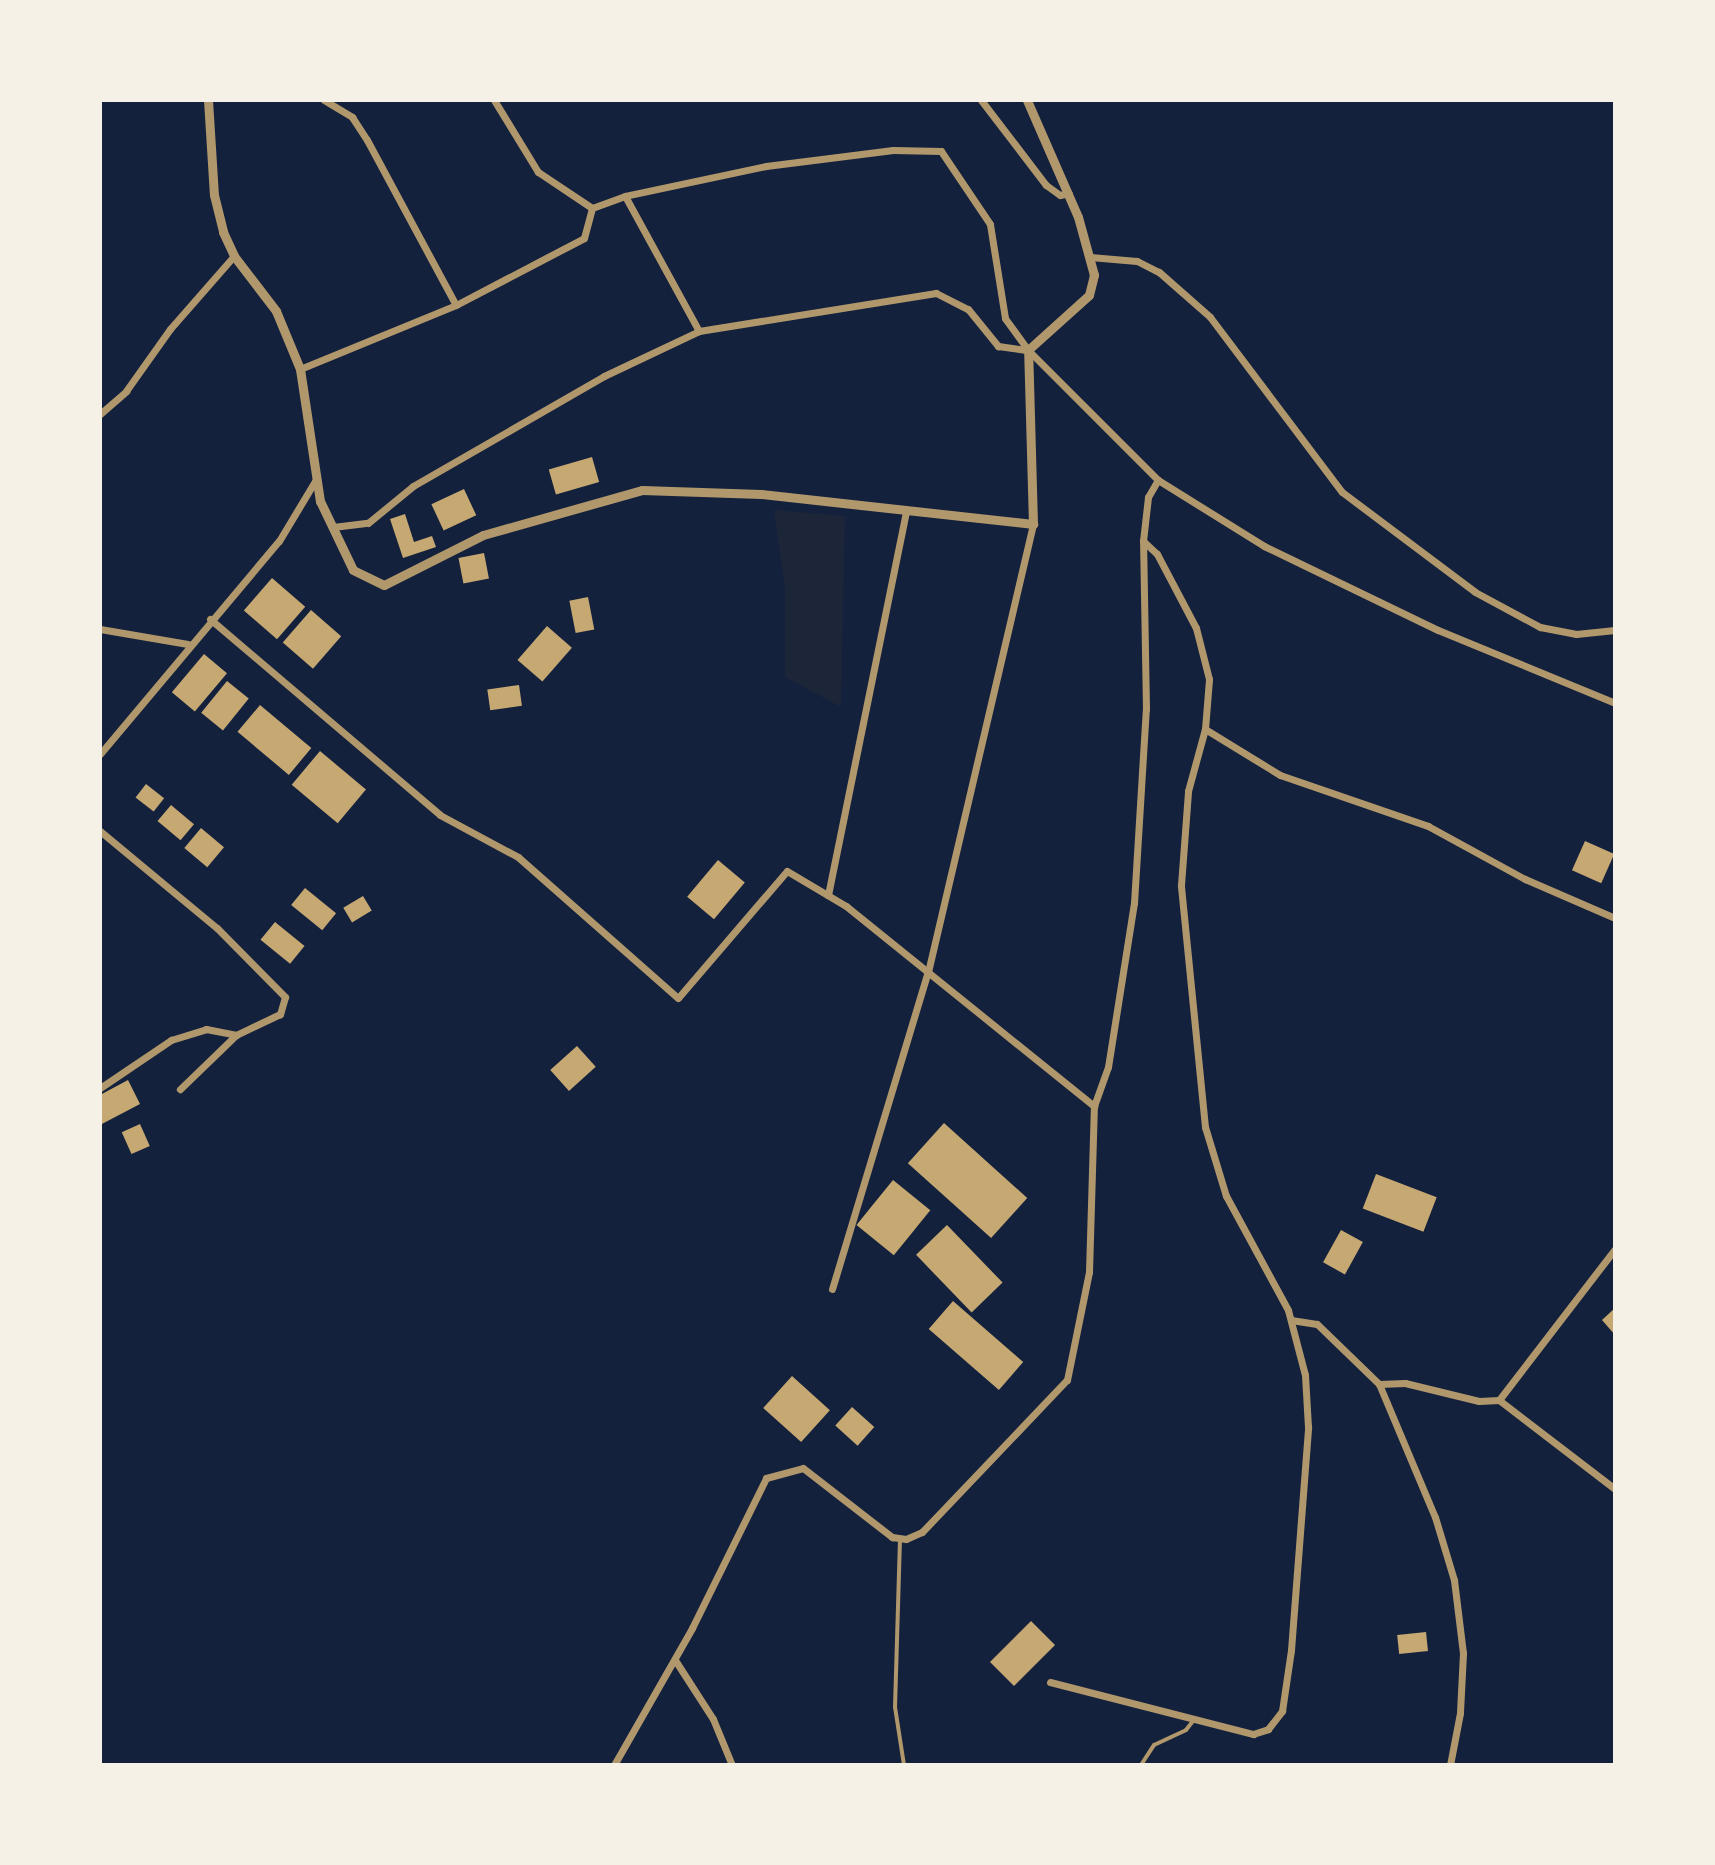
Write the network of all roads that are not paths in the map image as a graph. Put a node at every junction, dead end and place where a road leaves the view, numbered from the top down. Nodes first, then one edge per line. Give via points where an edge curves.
1 (208, 100) edge
2 (324, 100) edge
3 (494, 100) edge
4 (981, 100) edge
5 (1027, 100) edge
6 (1069, 193) junction
7 (625, 196) junction
8 (592, 208) junction
9 (234, 256) junction
10 (1090, 257) junction
11 (456, 305) junction
12 (699, 331) junction
13 (1028, 350) junction
14 (300, 369) junction
15 (100, 414) edge
16 (1158, 480) junction
17 (315, 481) junction
18 (906, 511) junction
19 (1033, 524) junction
20 (333, 527) junction
21 (1143, 541) junction
22 (210, 619) junction
23 (100, 629) edge
24 (1615, 630) edge
25 (188, 644) junction
26 (1615, 703) edge
27 (1205, 729) junction
28 (100, 754) edge
29 (100, 831) edge
30 (828, 895) junction
31 (1615, 918) edge
32 (928, 972) junction
33 (236, 1035) junction
34 (100, 1088) edge
35 (180, 1089) dead end
36 (1094, 1106) junction
37 (1615, 1249) edge
38 (832, 1289) dead end
39 (1291, 1320) junction
40 (1379, 1384) junction
41 (1499, 1400) junction
42 (1615, 1489) edge
43 (900, 1539) junction
44 (675, 1660) junction
45 (1050, 1682) dead end
46 (1193, 1721) junction
47 (614, 1765) edge
48 (732, 1765) edge
49 (904, 1765) edge
50 (1141, 1765) edge
51 (1450, 1765) edge

1 - 9 street via 214,195
2 - 11 street via 352,117 367,140
3 - 8 street via 538,172
4 - 6 street via 1035,173 1053,191
5 - 6 street
6 - 10 street
7 - 8 street
7 - 12 street
7 - 13 street via 766,166 893,150 941,151 990,224 1005,318
8 - 11 street via 584,238
9 - 14 street via 276,311
9 - 15 street via 126,391
10 - 13 street via 1094,275 1089,295
10 - 24 street via 1137,261 1159,272 1210,317 1342,492 1475,592 1540,627 1576,634
11 - 14 street
12 - 13 street via 936,293 968,309 998,346
12 - 20 street via 604,376 413,486 368,523
13 - 16 street
13 - 19 street
14 - 17 street
16 - 21 street via 1148,497
16 - 26 street via 1291,559 1438,630
17 - 20 street
17 - 22 street via 279,541
18 - 19 street
18 - 20 street via 761,494 642,490 483,535 384,585 353,570
18 - 30 street
19 - 32 street
21 - 27 street via 1157,554 1202,645 1209,695
21 - 36 street via 1146,709 1134,903 1108,1067
22 - 25 street
22 - 30 street via 440,815 518,857 678,998 787,871
23 - 25 street
25 - 28 street
27 - 31 street via 1280,775 1428,826 1525,879
27 - 39 street via 1188,791 1181,885 1201,1103 1226,1196
29 - 33 street via 217,928 285,997 280,1014
30 - 32 street
32 - 36 street
32 - 38 street
33 - 34 street via 206,1029 171,1040
33 - 35 street
36 - 43 street via 1089,1272 1067,1380 922,1532
37 - 41 street
39 - 40 street via 1317,1324
39 - 46 street via 1305,1375 1308,1427 1282,1711 1268,1729 1253,1734
40 - 41 street via 1405,1383 1479,1401
40 - 51 street via 1421,1477 1454,1580 1463,1683
41 - 42 street
43 - 44 street via 819,1476 803,1468 776,1472 759,1487
43 - 49 lane via 895,1707
44 - 47 street
44 - 48 street via 713,1719
45 - 46 street
46 - 50 lane via 1154,1745

